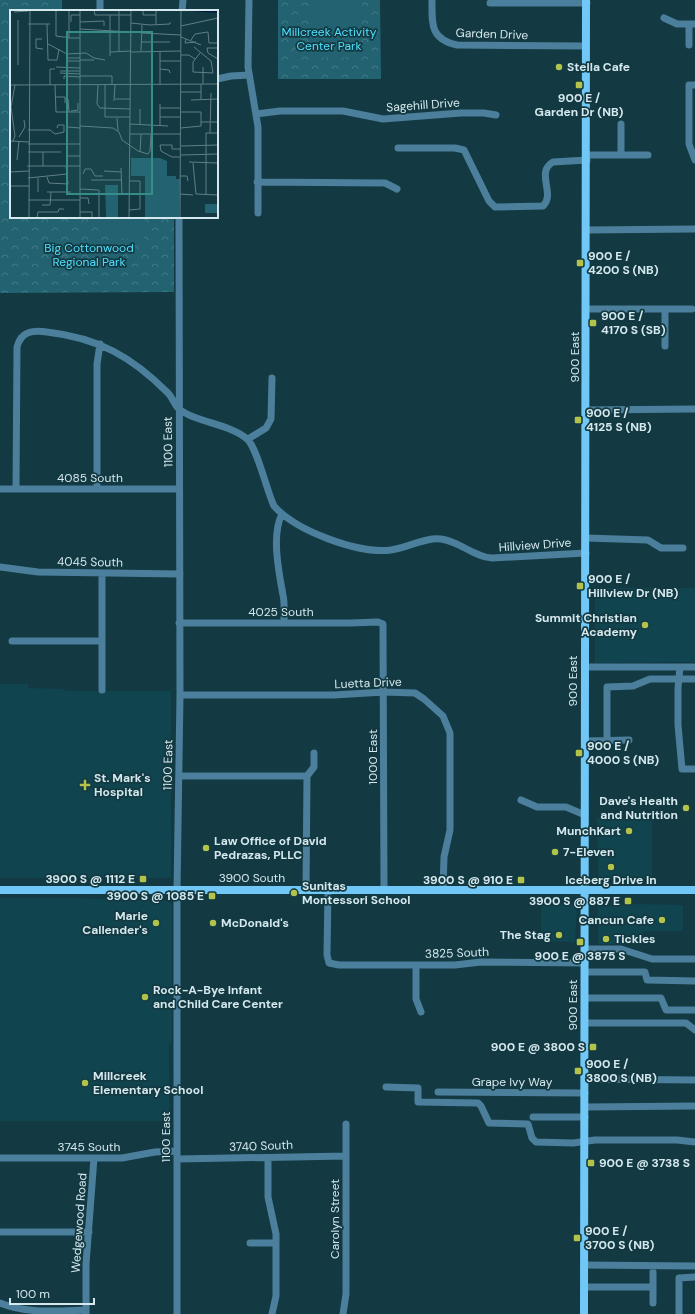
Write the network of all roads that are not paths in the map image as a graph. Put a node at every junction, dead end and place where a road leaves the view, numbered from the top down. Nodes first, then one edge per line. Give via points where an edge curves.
1 (183, 0) edge
2 (249, 0) edge
3 (432, 0) edge
4 (586, 2) edge
5 (490, 3) dead end
6 (182, 10) edge
7 (664, 18) dead end
8 (692, 24) edge
9 (689, 45) dead end
10 (586, 46) junction
11 (248, 75) junction
12 (218, 79) edge
13 (692, 85) edge
14 (256, 114) junction
15 (496, 115) dead end
16 (621, 124) dead end
17 (398, 148) dead end
18 (621, 155) junction
19 (648, 155) dead end
20 (587, 159) junction
21 (695, 160) edge
22 (257, 182) junction
23 (397, 189) dead end
24 (258, 212) dead end
25 (178, 218) edge
26 (695, 229) edge
27 (587, 230) junction
28 (587, 309) junction
29 (665, 309) junction
30 (692, 309) dead end
31 (100, 344) junction
32 (666, 346) dead end
33 (272, 378) dead end
34 (178, 408) junction
35 (695, 409) edge
36 (586, 410) junction
37 (248, 440) junction
38 (0, 489) edge
39 (16, 489) junction
40 (97, 489) junction
41 (179, 489) junction
42 (282, 514) junction
43 (586, 538) junction
44 (683, 548) dead end
45 (586, 553) junction
46 (0, 567) edge
47 (102, 573) junction
48 (180, 574) junction
49 (179, 623) junction
50 (284, 623) junction
51 (383, 624) joint
52 (12, 640) dead end
53 (102, 641) junction
54 (586, 667) junction
55 (680, 667) junction
56 (695, 667) edge
57 (680, 679) junction
58 (695, 679) edge
59 (102, 690) dead end
60 (384, 692) junction
61 (180, 695) junction
62 (585, 740) junction
63 (607, 740) junction
64 (629, 740) dead end
65 (314, 753) dead end
66 (695, 769) edge
67 (179, 776) junction
68 (307, 776) junction
69 (521, 800) dead end
70 (585, 815) junction
71 (0, 890) edge
72 (177, 890) junction
73 (306, 890) junction
74 (328, 890) junction
75 (384, 890) junction
76 (444, 890) junction
77 (585, 890) junction
78 (695, 890) edge
79 (585, 949) junction
80 (695, 959) edge
81 (585, 963) junction
82 (416, 965) junction
83 (585, 972) junction
84 (695, 981) edge
85 (585, 998) junction
86 (695, 1010) edge
87 (421, 1012) dead end
88 (585, 1023) junction
89 (695, 1030) edge
90 (585, 1079) junction
91 (695, 1080) edge
92 (386, 1088) dead end
93 (438, 1092) dead end
94 (585, 1093) junction
95 (695, 1106) edge
96 (585, 1107) junction
97 (533, 1117) dead end
98 (585, 1117) junction
99 (346, 1124) dead end
100 (585, 1141) junction
101 (695, 1142) edge
102 (177, 1155) junction
103 (346, 1156) junction
104 (0, 1158) edge
105 (94, 1158) junction
106 (268, 1159) junction
107 (0, 1232) edge
108 (89, 1232) junction
109 (250, 1243) dead end
110 (276, 1243) junction
111 (584, 1265) junction
112 (695, 1266) edge
113 (653, 1272) dead end
114 (695, 1277) edge
115 (653, 1287) junction
116 (584, 1288) junction
117 (0, 1302) edge
118 (653, 1303) dead end
119 (86, 1312) edge
120 (177, 1314) edge
121 (272, 1314) edge
122 (343, 1314) edge
123 (584, 1314) edge
124 (679, 1314) edge

1 - 6 street
2 - 11 street
3 - 10 street, Garden Drive via 433,28 436,34 448,43
4 - 5 street
4 - 10 main road, 900 East
7 - 8 street via 677,24
8 - 9 street
10 - 20 main road, 900 East
11 - 12 street
11 - 14 street
13 - 21 street via 689,144
14 - 15 street, Sagehill Drive via 343,111 383,119 451,114
14 - 22 street
16 - 18 street
17 - 20 street via 464,150 489,202 496,207 543,206 548,197 546,168 552,162 569,163
18 - 19 street
18 - 20 street
20 - 27 main road, 900 East
22 - 23 street via 385,183
22 - 24 street
25 - 34 street, 1100 East
26 - 27 street
27 - 28 main road, 900 East
28 - 29 street
28 - 36 main road, 900 East
29 - 30 street
29 - 32 street
31 - 34 street via 138,366 171,396
31 - 39 street via 71,335 37,331 22,336 16,347
31 - 40 street via 97,364
33 - 37 street via 272,418 266,428
34 - 37 street via 189,415 238,433
34 - 41 street, 1100 East
35 - 36 street
36 - 43 main road, 900 East
37 - 42 street, Hillview Drive via 270,498
38 - 39 street, 4085 South
39 - 40 street, 4085 South
40 - 41 street, 4085 South
41 - 48 street, 1100 East
42 - 45 street, Hillview Drive via 321,536 373,549 390,550 438,538 454,542 488,558
42 - 50 street via 278,526 278,574 283,595
43 - 44 street via 648,540 661,548
43 - 45 main road, 900 East
45 - 54 main road, 900 East
46 - 47 street, 4045 South via 38,572
47 - 48 street, 4045 South
47 - 53 street
48 - 49 street, 1100 East
49 - 50 street, 4025 South
49 - 61 street, 1100 East
50 - 51 street, 4025 South
51 - 60 street, 1000 East
52 - 53 street
53 - 59 street
54 - 55 street
54 - 62 main road, 900 East
55 - 56 street
55 - 57 street
57 - 58 street
57 - 63 street via 646,680 633,686 607,687
57 - 66 street via 678,725 682,769
60 - 61 street, Luetta Drive via 334,695
60 - 75 street, 1000 East
60 - 76 street, Luetta Drive via 414,693 436,708 447,722 450,741 451,823 444,857
61 - 67 street, 1100 East
62 - 63 street
62 - 70 main road, 900 East
63 - 64 street
65 - 68 street via 314,767
67 - 68 street
67 - 72 street, 1100 East
68 - 73 street
69 - 70 street via 537,807 566,807
70 - 77 main road, 900 East
71 - 72 main road, 3900 South
72 - 73 main road, 3900 South
72 - 102 street, 1100 East
73 - 74 main road, 3900 South
74 - 75 main road, 3900 South
74 - 82 street, 3825 South via 329,964
75 - 76 main road, 3900 South
76 - 77 main road, 3900 South
77 - 78 main road, 3900 South
77 - 79 main road, 900 East
79 - 80 street via 621,949 652,959
79 - 81 main road, 900 East
81 - 82 street, 3825 South via 481,962
81 - 83 main road, 900 East
82 - 87 street via 416,999
83 - 84 street via 645,972 647,980
83 - 85 main road, 900 East
85 - 86 street via 660,998 666,1010
85 - 88 main road, 900 East
88 - 89 street via 686,1023
88 - 90 main road, 900 East
90 - 91 street
90 - 94 main road, 900 East
92 - 100 street via 418,1088 418,1102 478,1103 489,1123 528,1124 532,1138 536,1142
93 - 94 street, Grape Ivy Way
94 - 96 main road, 900 East
95 - 96 street
96 - 98 main road, 900 East
97 - 98 street
98 - 100 main road, 900 East
99 - 103 street, Carolyn Street
100 - 101 street
100 - 111 main road, 900 East
102 - 105 street, 3745 South via 155,1152 122,1158
102 - 106 street, 3740 South
102 - 120 street, 1100 East
103 - 106 street, 3740 South
103 - 122 street, Carolyn Street via 346,1294
104 - 105 street, 3745 South
105 - 108 street, Wedgewood Road
106 - 110 street via 268,1197
107 - 108 street
108 - 119 street, Wedgewood Road
109 - 110 street
110 - 121 street via 276,1296
111 - 112 street
111 - 116 main road, 900 East
113 - 115 street
114 - 124 street via 679,1278
115 - 116 street
115 - 118 street
116 - 123 main road, 900 East
117 - 119 street via 28,1311

